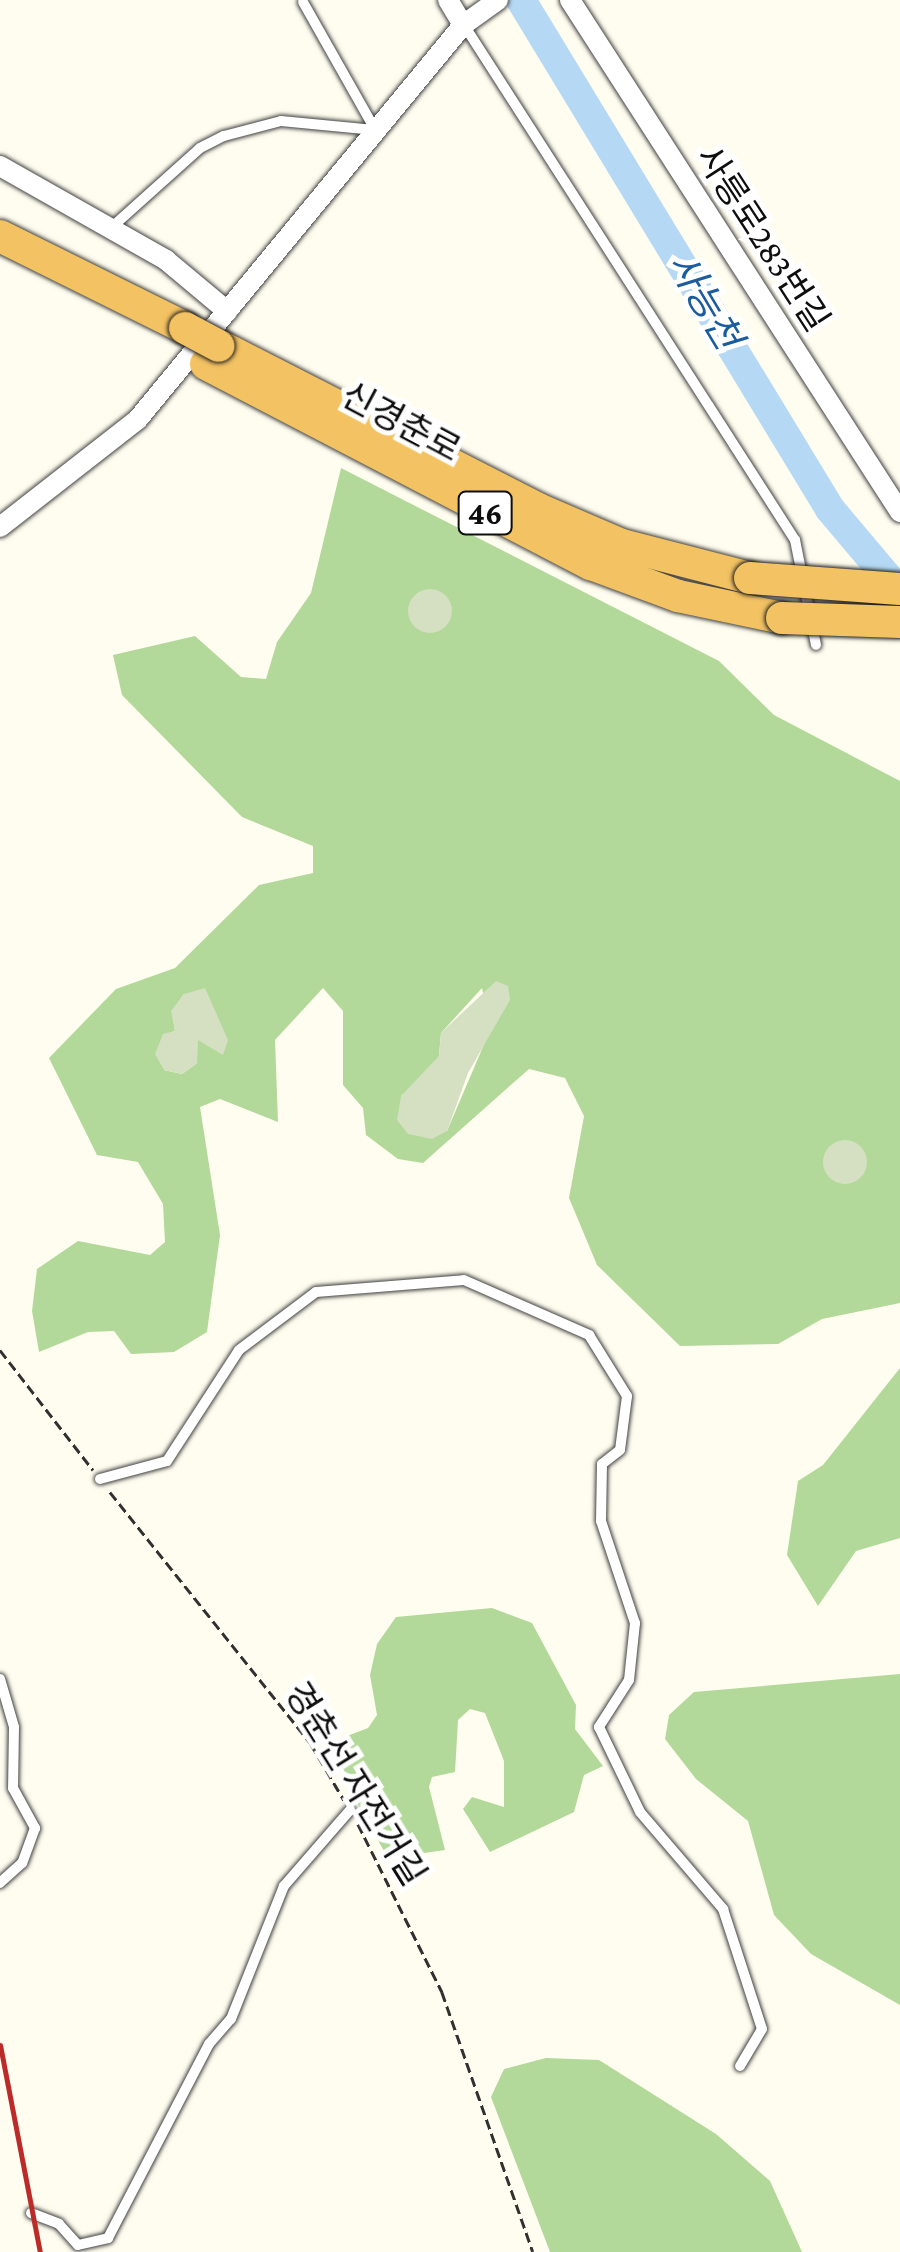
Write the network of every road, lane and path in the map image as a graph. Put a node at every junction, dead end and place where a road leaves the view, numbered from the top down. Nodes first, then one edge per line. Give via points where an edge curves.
1 (448, 0) edge
2 (498, 0) edge
3 (570, 0) edge
4 (303, 2) edge
5 (463, 25) junction
6 (376, 130) junction
7 (0, 166) edge
8 (112, 228) junction
9 (0, 236) edge
10 (0, 260) edge
11 (228, 311) junction
12 (179, 338) junction
13 (212, 355) junction
14 (900, 512) edge
15 (0, 527) edge
16 (900, 588) edge
17 (900, 622) edge
18 (816, 645) dead end
19 (0, 1350) edge
20 (100, 1479) junction
21 (0, 1678) edge
22 (350, 1810) junction
23 (0, 1883) edge
24 (740, 2066) dead end
25 (31, 2213) dead end
26 (532, 2252) edge

1 - 5 street
2 - 5 street
3 - 14 street, 사릉로283번길
4 - 6 lane
5 - 6 street
5 - 18 lane via 795,540
6 - 8 lane via 282,122 224,136
6 - 11 street
7 - 8 street
8 - 11 street
9 - 12 highway, 신경춘로 / 46
10 - 12 highway, 신경춘로 / 46
11 - 15 street via 138,419
12 - 13 highway, 신경춘로 / 46, bridge
13 - 16 highway, 신경춘로 / 46, bridge via 538,509 654,555 750,578
13 - 17 highway, 신경춘로 / 46, bridge via 590,564 678,596 782,618
19 - 20 path, 경춘선 자전거길
20 - 22 path, 경춘선 자전거길 via 310,1744
20 - 24 lane via 167,1461 240,1350 316,1292 464,1280 589,1335 626,1396 620,1450 602,1464 601,1520 635,1623 630,1680 599,1727 640,1812 723,1909 762,2029
21 - 23 lane via 14,1727 13,1788 35,1828 22,1862
22 - 25 lane via 284,1886 231,2019 209,2044 108,2238 90,2248 78,2245 59,2224
22 - 26 path, 경춘선 자전거길 via 436,1976

